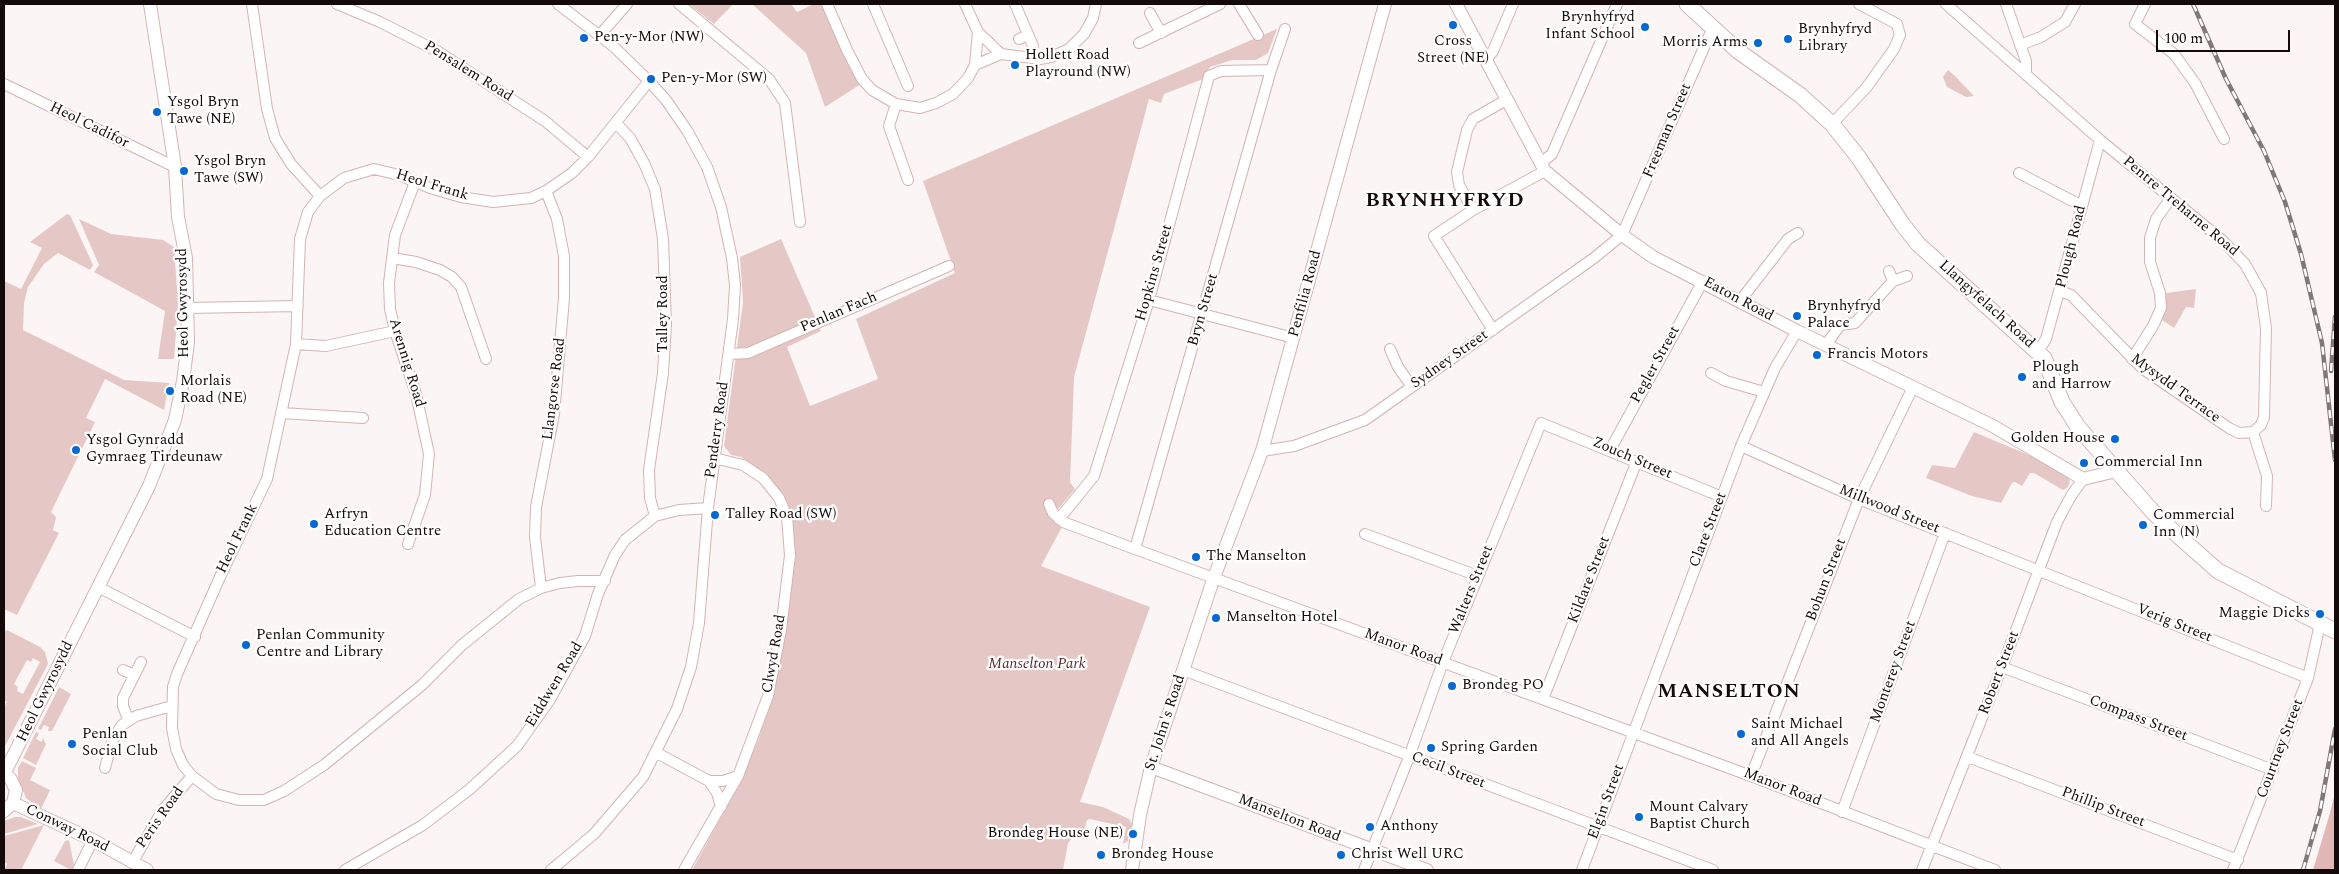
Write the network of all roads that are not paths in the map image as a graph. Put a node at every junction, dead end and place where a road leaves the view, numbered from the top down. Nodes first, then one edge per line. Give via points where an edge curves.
1 (150, 4) edge
2 (252, 4) edge
3 (337, 4) edge
4 (558, 4) edge
5 (628, 4) edge
6 (679, 4) edge
7 (827, 4) edge
8 (873, 4) edge
9 (965, 4) edge
10 (1015, 4) edge
11 (1096, 4) edge
12 (1220, 4) edge
13 (1239, 4) edge
14 (1385, 4) edge
15 (1456, 4) edge
16 (1513, 4) edge
17 (1617, 4) edge
18 (1687, 4) edge
19 (1859, 4) edge
20 (1946, 4) edge
21 (2006, 4) edge
22 (2075, 4) edge
23 (2145, 4) edge
24 (1150, 13) dead end
25 (1285, 28) dead end
26 (1716, 29) junction
27 (978, 32) junction
28 (1161, 33) junction
29 (1258, 35) dead end
30 (599, 36) junction
31 (1139, 43) dead end
32 (2020, 45) junction
33 (1033, 46) dead end
34 (1001, 54) junction
35 (1486, 60) junction
36 (975, 65) junction
37 (1271, 70) junction
38 (2026, 75) junction
39 (649, 81) junction
40 (4, 84) edge
41 (908, 86) dead end
42 (1506, 100) junction
43 (896, 104) junction
44 (616, 123) junction
45 (1832, 124) junction
46 (2224, 139) dead end
47 (2100, 140) junction
48 (588, 157) junction
49 (175, 167) junction
50 (1543, 167) junction
51 (2019, 173) dead end
52 (908, 180) dead end
53 (414, 182) junction
54 (546, 191) junction
55 (320, 196) junction
56 (2171, 198) junction
57 (2082, 206) junction
58 (1473, 210) junction
59 (800, 222) dead end
60 (1798, 233) dead end
61 (1622, 235) junction
62 (392, 258) junction
63 (949, 266) dead end
64 (1907, 276) dead end
65 (1703, 281) junction
66 (2060, 290) junction
67 (1149, 300) junction
68 (1740, 301) junction
69 (298, 306) junction
70 (188, 308) junction
71 (1203, 314) junction
72 (1494, 330) junction
73 (395, 331) junction
74 (1797, 331) junction
75 (1294, 338) junction
76 (296, 344) junction
77 (1826, 345) junction
78 (1390, 349) dead end
79 (2038, 351) junction
80 (728, 354) junction
81 (486, 359) dead end
82 (2132, 359) junction
83 (1711, 373) dead end
84 (1412, 387) junction
85 (1913, 387) junction
86 (1764, 392) junction
87 (281, 414) junction
88 (363, 418) dead end
89 (1541, 422) joint
90 (2253, 432) junction
91 (1740, 446) junction
92 (1610, 450) junction
93 (1262, 451) junction
94 (714, 458) junction
95 (1637, 461) junction
96 (2116, 471) junction
97 (2083, 479) junction
98 (1722, 497) junction
99 (1859, 499) junction
100 (1049, 504) dead end
101 (2266, 506) dead end
102 (708, 508) junction
103 (655, 516) junction
104 (1059, 519) junction
105 (1945, 533) junction
106 (1364, 534) dead end
107 (408, 544) dead end
108 (1135, 550) junction
109 (2039, 570) junction
110 (1478, 576) junction
111 (1213, 580) junction
112 (605, 581) junction
113 (98, 588) junction
114 (541, 588) junction
115 (2320, 624) junction
116 (2335, 631) edge
117 (195, 637) junction
118 (141, 662) dead end
119 (1443, 662) junction
120 (2002, 667) junction
121 (123, 670) dead end
122 (1183, 670) junction
123 (134, 675) junction
124 (2308, 678) junction
125 (1543, 700) junction
126 (172, 706) junction
127 (128, 719) junction
128 (1632, 734) junction
129 (657, 752) junction
130 (1409, 756) junction
131 (1968, 757) junction
132 (1151, 767) junction
133 (106, 768) dead end
134 (2273, 770) junction
135 (4, 774) edge
136 (192, 776) junction
137 (738, 776) junction
138 (1751, 776) junction
139 (709, 781) junction
140 (8, 807) edge
141 (721, 807) junction
142 (1842, 812) junction
143 (1598, 827) junction
144 (92, 840) junction
145 (1932, 846) junction
146 (1371, 850) junction
147 (2238, 860) junction
148 (132, 863) junction
149 (78, 870) edge
150 (147, 870) edge
151 (345, 870) edge
152 (551, 870) edge
153 (684, 870) edge
154 (1132, 870) edge
155 (1364, 870) edge
156 (1427, 870) edge
157 (1582, 870) edge
158 (1713, 870) edge
159 (1922, 870) edge
160 (1995, 870) edge
161 (2233, 870) edge

1 - 49 street, Heol Gwyrosydd
2 - 55 street via 274,138 291,164
3 - 48 street, Pensalem Road via 437,51 545,121
4 - 30 street, Penderry Road
5 - 30 street
6 - 59 street via 769,80 785,103
7 - 43 street via 862,78 872,90
8 - 41 street
9 - 27 street
10 - 33 street via 1024,37
11 - 34 street via 1084,34 1069,49 1040,58
12 - 28 street
13 - 29 street
14 - 75 street, Penfilia Road
15 - 35 street, Eaton Road
16 - 35 street
17 - 50 street via 1552,154
18 - 26 main road, Llangyfelach Road
19 - 45 street via 1897,24 1900,35 1894,49 1866,88
20 - 38 street, Pentre Treharne Road
21 - 32 street
22 - 32 street via 2065,22
23 - 46 street via 2135,24 2174,54 2195,83
24 - 28 street
25 - 37 street, Bryn Street
26 - 45 main road, Llangyfelach Road via 1738,51 1800,95
26 - 61 street, Freeman Street via 1709,36
27 - 34 street
27 - 36 street
28 - 31 street
30 - 39 street, Penderry Road
32 - 38 street
34 - 36 street
35 - 42 street, Eaton Road
36 - 43 street via 953,94 936,103 920,108
37 - 67 street, Hopkins Street via 1221,71 1210,76
37 - 71 street, Bryn Street
38 - 47 street, Pentre Treharne Road
39 - 44 street, Heol Frank
39 - 80 street, Penderry Road via 688,132 707,167 721,207 735,285
40 - 49 street, Heol Cadifor
42 - 50 street, Eaton Road
42 - 58 street via 1472,119 1467,130 1457,172 1459,185
43 - 52 street via 889,126
44 - 48 street, Heol Frank
44 - 103 street, Talley Road via 630,138 655,189 663,238 666,325 663,373 649,470 650,498
45 - 79 main road, Llangyfelach Road via 1918,244
47 - 56 street, Pentre Treharne Road
47 - 57 street, Plough Road
48 - 54 street, Heol Frank
49 - 70 street, Heol Gwyrosydd via 178,216 186,258
50 - 58 street
50 - 61 street, Eaton Road
51 - 57 street
53 - 54 street, Heol Frank via 461,197 493,202 531,198
53 - 55 street, Heol Frank via 374,169 344,178
53 - 62 street, Arennig Road via 395,235
54 - 114 street, Llangorse Road via 557,219 564,256 564,298 554,414 536,507 535,537
55 - 69 street, Heol Frank via 308,212 300,239
56 - 82 street via 2160,210 2150,238 2150,262 2160,293 2161,308
56 - 90 street, Pentre Treharne Road via 2236,252 2261,294 2266,328 2264,418
57 - 66 street, Plough Road
58 - 72 street via 1434,236
60 - 68 street via 1788,239
61 - 65 street, Eaton Road via 1654,257
61 - 72 street, Sydney Street
62 - 73 street, Arennig Road via 390,309
62 - 81 street via 416,262 452,277 461,287
63 - 80 street, Penlan Fach via 748,353
64 - 77 street via 1891,276 1856,323 1847,323 1835,330
65 - 68 street, Eaton Road
65 - 92 street, Pegler Street
66 - 79 street, Plough Road via 2046,339
66 - 82 street, Mysydd Terrace via 2071,295
67 - 71 street
67 - 104 street, Hopkins Street via 1094,476
68 - 74 street, Eaton Road
69 - 70 street
69 - 76 street, Heol Frank
70 - 113 street, Heol Gwyrosydd via 188,342 175,420 149,486
71 - 75 street
71 - 108 street, Bryn Street
72 - 84 street, Sydney Street
73 - 76 street via 326,346
73 - 107 street, Arennig Road via 416,394 429,454 425,495
74 - 77 street, Eaton Road
74 - 86 street, Clare Street
75 - 93 street, Penfilia Road
76 - 87 street, Heol Frank
77 - 85 street, Eaton Road
78 - 84 street
79 - 96 main road, Llangyfelach Road via 2049,366 2068,414
80 - 94 street, Penderry Road
82 - 90 street, Mysydd Terrace via 2229,428 2239,433
83 - 86 street
84 - 93 street, Sydney Street via 1365,420 1294,446
85 - 97 street, Eaton Road via 1993,426
85 - 99 street, Bohun Street
86 - 91 street, Clare Street
87 - 88 street
87 - 117 street, Heol Frank via 267,479
89 - 92 street, Zouch Street
89 - 110 street, Walters Street
90 - 101 street via 2271,477
91 - 98 street, Clare Street
91 - 99 street, Millwood Street
92 - 95 street, Zouch Street
93 - 111 street, Penfilia Road
94 - 102 street, Penderry Road
94 - 137 street, Clwyd Road via 743,465 764,478 779,498 787,517 790,554 781,630 768,696
95 - 98 street, Zouch Street
95 - 125 street, Kildare Street
96 - 97 street
96 - 115 main road, Llangyfelach Road via 2159,518 2218,571
97 - 109 street, Robert Street via 2056,522
98 - 128 street, Clare Street
99 - 105 street, Millwood Street
99 - 138 street, Bohun Street
100 - 104 street
102 - 103 street, Eiddwen Road
102 - 129 street, Penderry Road via 699,623 691,667 677,709
103 - 112 street, Eiddwen Road via 625,540
104 - 108 street, Manor Road
105 - 109 street, Millwood Street
105 - 142 street, Monterey Street
106 - 110 street
108 - 111 street, Manor Road
109 - 120 street, Robert Street
109 - 124 street, Verig Street
110 - 119 street, Walters Street
111 - 119 street, Manor Road
111 - 122 street, St. John's Road
112 - 114 street, Heol Frank via 578,581
112 - 151 street, Eiddwen Road via 585,636 549,701 517,746 470,789 423,825
113 - 117 street
113 - 135 street, Heol Gwyrosydd
114 - 136 street, Heol Frank via 519,598 462,645 419,688 324,765 284,791 264,800 239,800 216,794
115 - 116 main road, Llangyfelach Road
115 - 124 street, Courtney Street
117 - 126 street, Heol Frank via 177,674
118 - 123 street
119 - 125 street, Manor Road
119 - 130 street, Walters Street
120 - 131 street, Robert Street
120 - 134 street, Compass Street
121 - 123 street
122 - 130 street, Cecil Street
122 - 132 street, St. John's Road
123 - 127 street via 122,698
124 - 134 street, Courtney Street
125 - 128 street, Manor Road
126 - 127 street
126 - 136 street, Heol Frank via 176,749 182,765
127 - 133 street via 116,731
128 - 138 street, Manor Road
128 - 143 street, Elgin Street
129 - 139 street
129 - 152 street, Penderry Road via 644,776 594,834
130 - 143 street, Cecil Street
130 - 146 street, Walters Street
131 - 145 street, Robert Street
131 - 147 street, Phillip Street
132 - 146 street, Manselton Road
132 - 154 street, St. John's Road
134 - 147 street, Courtney Street
135 - 140 street via 16,790
136 - 148 street, Peris Road via 162,811
137 - 139 street
137 - 141 street, Clwyd Road
138 - 142 street, Manor Road
139 - 141 street
140 - 144 street, Conway Road
141 - 153 street, Clwyd Road
142 - 145 street, Manor Road
143 - 157 street, Elgin Street
143 - 158 street, Cecil Street
144 - 148 street, Conway Road
144 - 149 street
145 - 159 street, Robert Street
145 - 160 street, Manor Road
146 - 155 street, Walters Street
146 - 156 street, Manselton Road
147 - 161 street, Courtney Street
148 - 150 street, Conway Road

